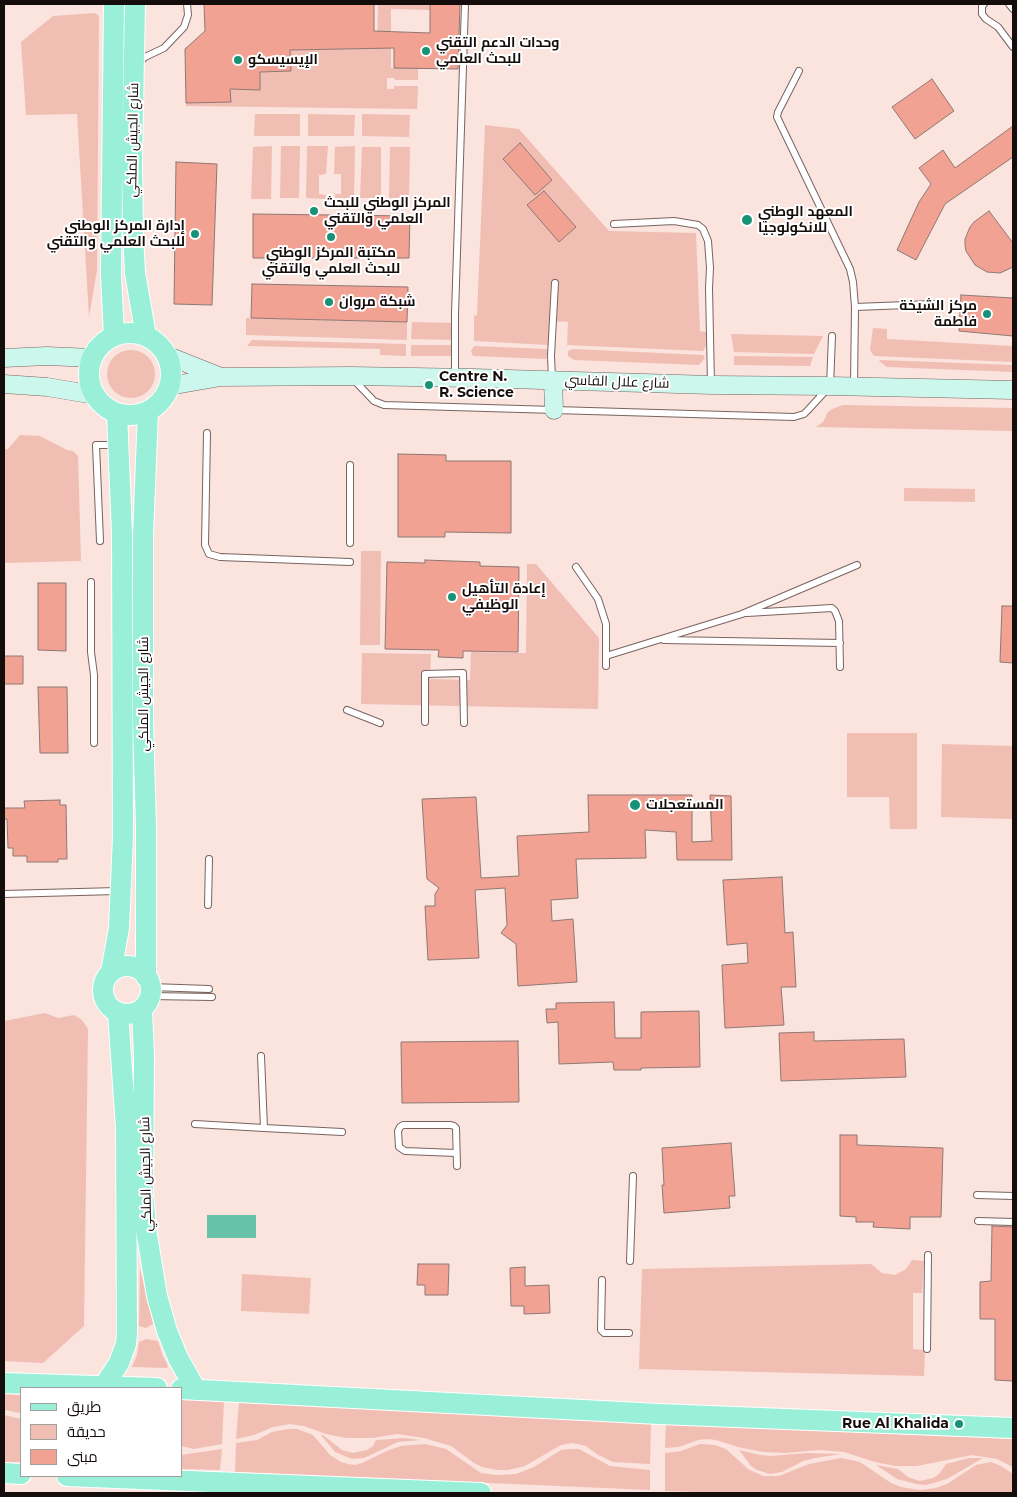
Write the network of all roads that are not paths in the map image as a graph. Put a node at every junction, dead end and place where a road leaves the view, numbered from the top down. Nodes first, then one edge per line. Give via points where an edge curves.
1 (114, 4) edge
2 (135, 4) edge
3 (187, 4) edge
4 (465, 4) edge
5 (984, 4) edge
6 (1010, 4) edge
7 (1013, 8) edge
8 (1013, 47) edge
9 (134, 70) junction
10 (799, 70) dead end
11 (614, 224) dead end
12 (555, 283) dead end
13 (933, 304) dead end
14 (855, 307) junction
15 (114, 336) junction
16 (146, 336) junction
17 (832, 336) dead end
18 (166, 355) junction
19 (4, 358) edge
20 (92, 358) junction
21 (351, 376) junction
22 (222, 377) junction
23 (455, 378) junction
24 (552, 380) junction
25 (4, 384) edge
26 (712, 385) junction
27 (170, 386) junction
28 (830, 386) junction
29 (854, 387) junction
30 (1013, 390) edge
31 (95, 395) junction
32 (554, 410) junction
33 (148, 411) junction
34 (117, 413) junction
35 (207, 433) dead end
36 (118, 445) junction
37 (350, 465) dead end
38 (100, 540) dead end
39 (350, 543) dead end
40 (350, 562) dead end
41 (857, 565) dead end
42 (576, 567) dead end
43 (91, 582) dead end
44 (742, 614) junction
45 (657, 640) junction
46 (840, 643) junction
47 (606, 656) junction
48 (606, 666) dead end
49 (840, 667) dead end
50 (347, 710) dead end
51 (426, 722) dead end
52 (380, 723) dead end
53 (464, 723) dead end
54 (94, 743) dead end
55 (209, 859) dead end
56 (121, 891) junction
57 (4, 894) edge
58 (208, 905) dead end
59 (111, 972) junction
60 (209, 989) dead end
61 (147, 992) junction
62 (212, 996) dead end
63 (118, 1013) junction
64 (261, 1056) dead end
65 (195, 1124) dead end
66 (264, 1128) junction
67 (342, 1132) dead end
68 (456, 1153) junction
69 (457, 1166) dead end
70 (633, 1176) dead end
71 (977, 1195) dead end
72 (1013, 1196) edge
73 (978, 1221) dead end
74 (1013, 1222) edge
75 (928, 1255) dead end
76 (630, 1261) dead end
77 (602, 1280) dead end
78 (629, 1333) dead end
79 (927, 1349) dead end
80 (4, 1383) edge
81 (104, 1386) junction
82 (130, 1387) edge
83 (189, 1389) edge
84 (1013, 1428) edge
85 (4, 1473) edge
86 (20, 1474) edge
87 (91, 1477) edge
88 (481, 1493) edge

1 - 15 main road, شارع الجيش الملكي via 111,236
2 - 9 main road, شارع الجيش الملكي
3 - 9 lane via 184,27 164,48 145,57
4 - 23 lane via 454,314
5 - 8 lane via 982,14 998,27
6 - 7 lane
9 - 16 main road, شارع الجيش الملكي via 133,234 135,273
10 - 14 lane via 777,117 850,269
11 - 26 lane via 674,221 698,225 703,229 708,241 710,268
12 - 24 lane
13 - 14 lane
14 - 29 lane
15 - 16 main road via 130,333
15 - 20 main road via 105,341
16 - 18 main road
17 - 28 lane
18 - 22 street, شارع علال الفاسي
18 - 27 main road via 170,365
19 - 20 street
20 - 31 main road via 90,383
21 - 22 street, شارع علال الفاسي
21 - 23 street, شارع علال الفاسي
21 - 32 lane via 374,401 384,405
22 - 27 street, شارع علال الفاسي
23 - 24 street, شارع علال الفاسي
24 - 26 street, شارع علال الفاسي
24 - 32 street
25 - 31 street
26 - 28 street, شارع علال الفاسي
27 - 33 main road via 157,405
28 - 29 street, شارع علال الفاسي
28 - 32 lane via 804,414 794,417
29 - 30 street, شارع علال الفاسي
31 - 34 main road
33 - 34 main road
33 - 61 main road, شارع الجيش الملكي via 143,535
34 - 36 main road, شارع الجيش الملكي
35 - 40 lane via 205,545 209,554
36 - 38 lane via 96,445
36 - 56 main road, شارع الجيش الملكي via 124,760
37 - 39 lane
41 - 44 lane
42 - 47 lane via 598,598 606,624
43 - 54 lane
44 - 45 lane
44 - 46 lane via 832,608 839,621
45 - 46 lane
45 - 47 lane
46 - 49 lane
47 - 48 lane
50 - 52 lane
51 - 53 lane via 425,674 463,673
55 - 58 lane
56 - 57 lane
56 - 59 main road, شارع الجيش الملكي via 119,928
59 - 61 main road via 127,966 136,968 143,972
59 - 63 main road via 102,992 110,1008
60 - 61 lane
61 - 62 lane
61 - 63 main road via 135,1014
61 - 83 main road, شارع الجيش الملكي via 143,1194 147,1234 157,1296
63 - 81 main road, شارع الجيش الملكي via 126,1135 127,1333 119,1363
64 - 66 lane
65 - 66 lane
66 - 67 lane
68 - 68 lane via 454,1126 403,1125 398,1131 399,1147 405,1152
68 - 69 lane
70 - 76 lane
71 - 72 lane
73 - 74 lane
75 - 79 lane
77 - 78 lane via 601,1330 604,1333
80 - 81 main road
81 - 82 main road
83 - 84 main road via 659,1414
85 - 86 main road
87 - 88 main road

